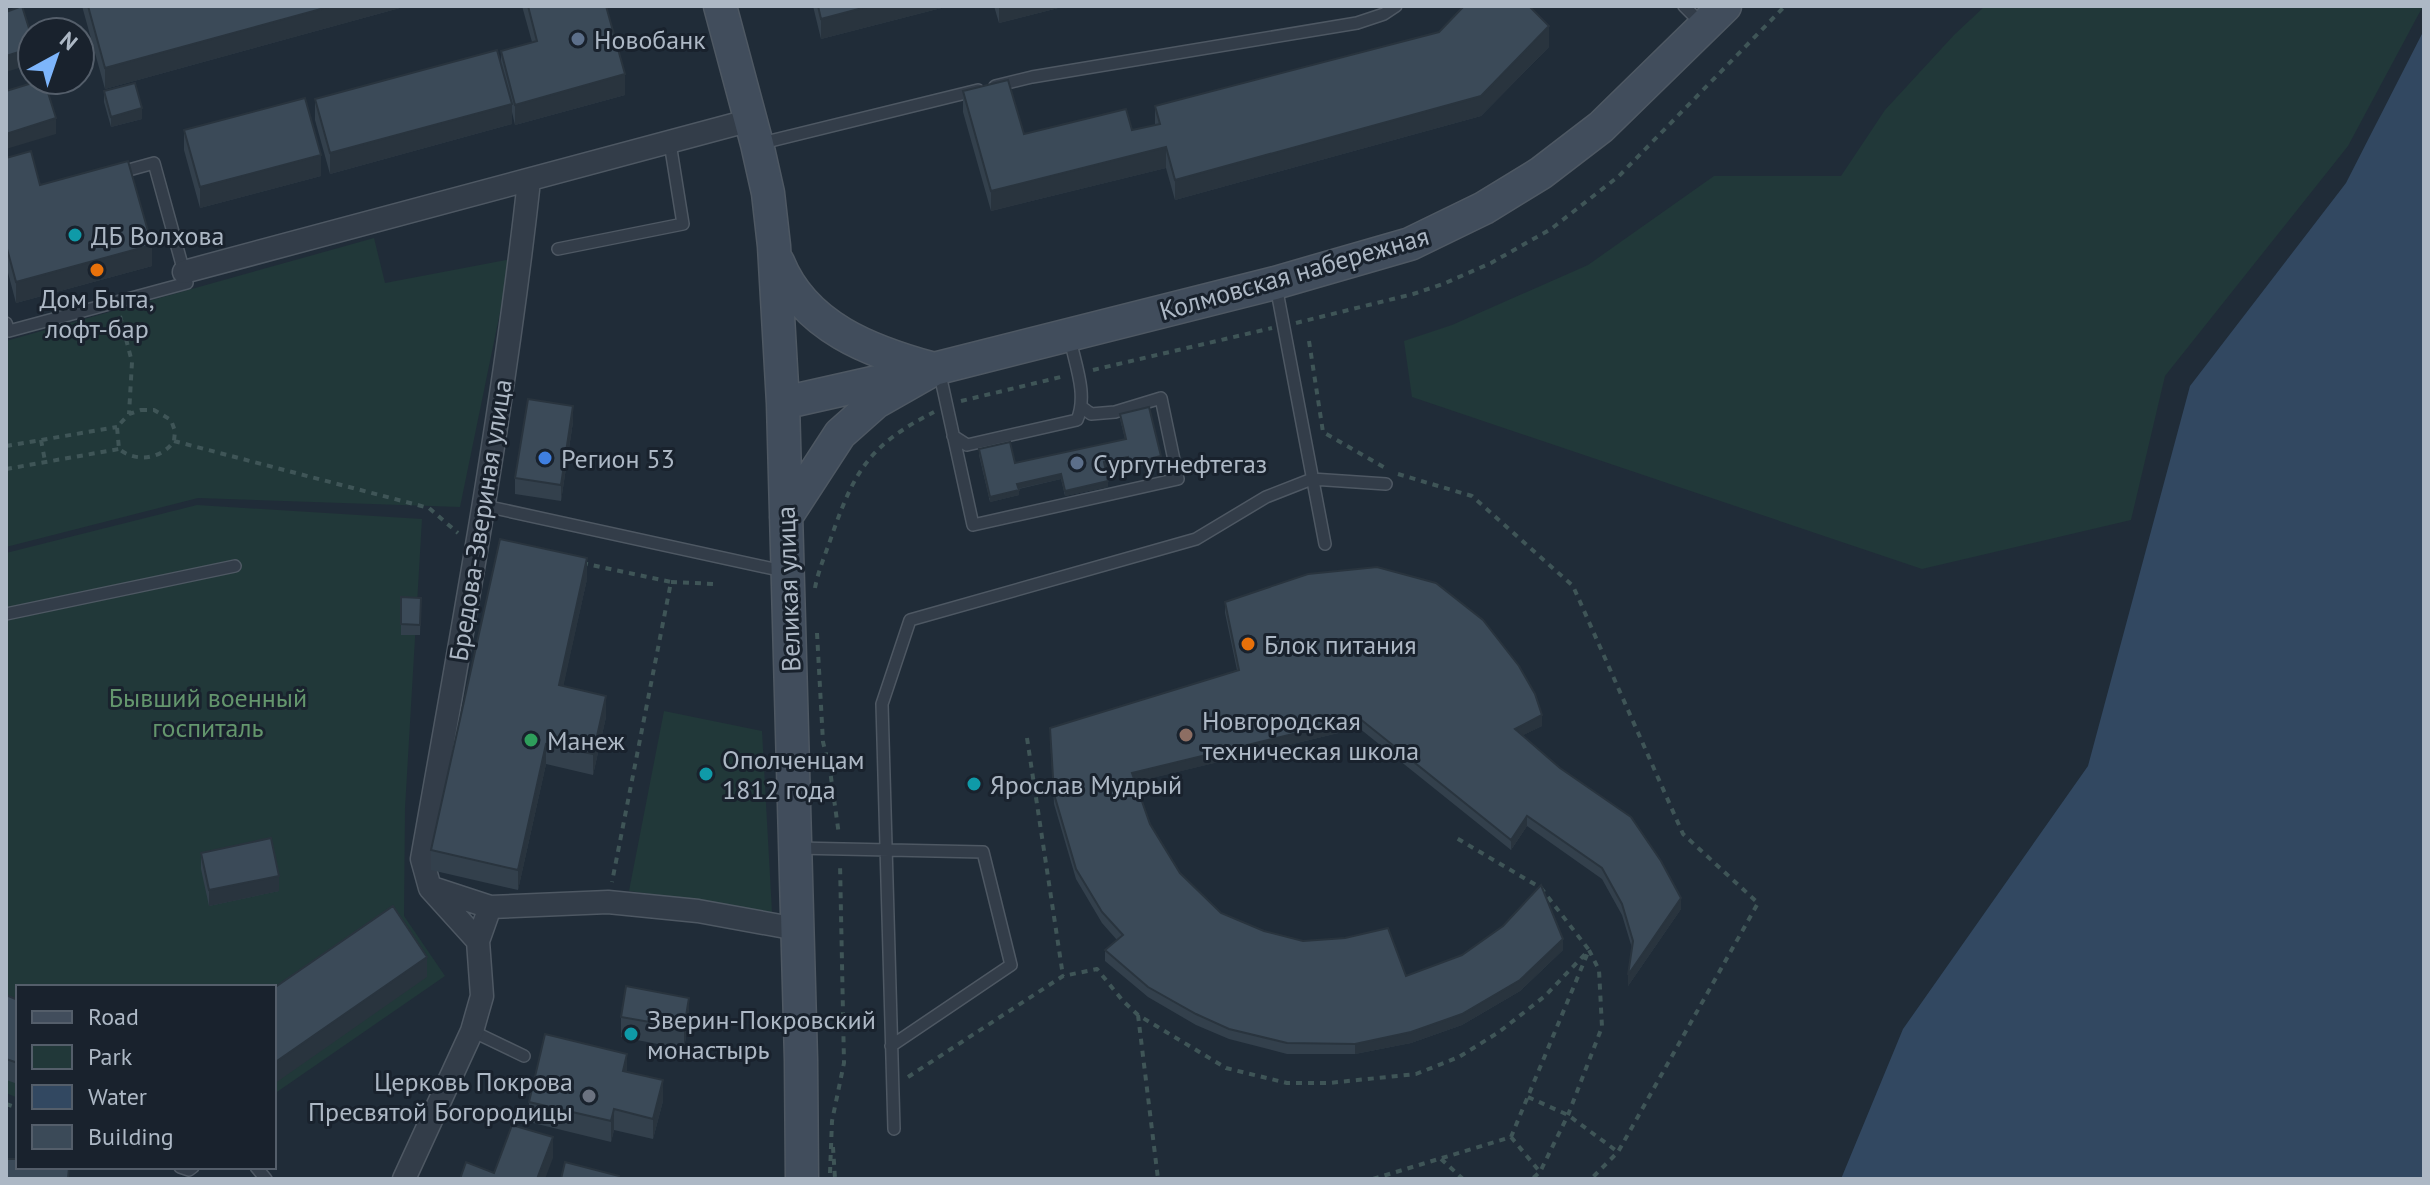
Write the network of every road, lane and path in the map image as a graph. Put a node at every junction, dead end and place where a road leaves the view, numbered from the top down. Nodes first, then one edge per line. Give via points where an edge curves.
1 (720, 6) edge
2 (1396, 6) edge
3 (1704, 13) edge
4 (754, 132) junction
5 (670, 143) junction
6 (112, 175) edge
7 (529, 181) junction
8 (774, 246) junction
9 (558, 249) dead end
10 (184, 272) junction
11 (1275, 283) junction
12 (117, 302) junction
13 (6, 323) edge
14 (1070, 334) junction
15 (1309, 341) dead end
16 (936, 368) junction
17 (783, 403) junction
18 (1083, 408) junction
19 (129, 414) junction
20 (117, 427) junction
21 (953, 436) junction
22 (41, 440) junction
23 (174, 441) junction
24 (6, 446) edge
25 (119, 449) junction
26 (45, 462) junction
27 (6, 469) edge
28 (1312, 479) junction
29 (1386, 484) dead end
30 (485, 506) junction
31 (786, 517) junction
32 (478, 541) junction
33 (1325, 544) dead end
34 (582, 563) edge
35 (235, 566) dead end
36 (801, 579) junction
37 (671, 582) junction
38 (715, 584) dead end
39 (816, 602) dead end
40 (6, 614) edge
41 (817, 633) dead end
42 (1027, 738) dead end
43 (1453, 836) dead end
44 (795, 848) junction
45 (840, 849) junction
46 (887, 850) junction
47 (430, 888) junction
48 (608, 902) junction
49 (490, 907) junction
50 (797, 929) junction
51 (478, 941) junction
52 (1589, 950) junction
53 (1063, 976) junction
54 (1138, 1015) junction
55 (472, 1031) junction
56 (891, 1046) junction
57 (524, 1056) dead end
58 (893, 1087) junction
59 (1528, 1097) junction
60 (1568, 1115) junction
61 (894, 1129) dead end
62 (1511, 1137) junction
63 (1618, 1152) junction
64 (1441, 1159) junction
65 (1540, 1172) junction
66 (404, 1179) edge
67 (802, 1179) edge
68 (832, 1179) edge
69 (1158, 1179) edge
70 (1373, 1179) edge
71 (1463, 1179) edge
72 (1532, 1179) edge
73 (1591, 1179) edge

1 - 4 main road, Великая улица
2 - 4 lane via 1357,23 1032,77
3 - 11 main road, Колмовская набережная via 1601,127 1520,188 1410,244
4 - 5 street
4 - 8 main road, Великая улица
5 - 7 street
5 - 9 lane via 683,224
6 - 10 lane via 154,163
7 - 10 street
7 - 30 street, Бредова-Звериная улица
8 - 16 main road via 785,279 812,313 865,347
8 - 17 main road, Великая улица
10 - 12 lane via 187,283
11 - 14 main road, Колмовская набережная
11 - 28 lane
12 - 13 lane via 9,331
12 - 19 path via 132,362
14 - 16 main road, Колмовская набережная
14 - 18 lane
15 - 63 path via 1323,432 1395,473 1472,496 1573,586 1683,834 1758,903
16 - 17 main road
16 - 21 lane
16 - 31 main road via 876,402 840,434
17 - 31 main road, Великая улица
18 - 21 lane via 1077,420 967,445
18 - 21 lane via 1091,414 1115,412 1161,398 1178,479 973,525
19 - 20 path
19 - 23 path via 154,410 165,415 175,431
20 - 22 path
20 - 25 path
22 - 24 path
22 - 26 path
23 - 25 path via 160,454 143,458
23 - 32 path via 429,508 462,537
25 - 26 path
26 - 27 path
28 - 29 lane
28 - 33 lane
28 - 46 lane via 1266,497 1196,539 910,620 882,704
30 - 32 street, Бредова-Звериная улица
30 - 36 lane
31 - 36 main road, Великая улица
32 - 47 street, Бредова-Звериная улица via 422,859
34 - 37 path
35 - 40 lane
36 - 39 path
36 - 44 main road, Великая улица
37 - 38 path
37 - 48 path
41 - 45 path via 823,742
42 - 53 path
43 - 52 path via 1541,888
44 - 45 lane
44 - 50 main road, Великая улица
45 - 46 lane
45 - 68 path via 844,1063 832,1121
46 - 56 lane
46 - 56 lane via 983,852 1011,965
47 - 49 street
47 - 51 street
48 - 49 street
48 - 50 street
49 - 51 street
50 - 67 main road, Великая улица
51 - 55 street via 482,996
52 - 54 path via 1545,996 1499,1032 1459,1057 1416,1074 1287,1083 1226,1068
52 - 59 path
52 - 60 path via 1599,970 1602,1027
53 - 54 path via 1097,969
53 - 58 path
54 - 69 path
55 - 57 lane
55 - 66 street
56 - 58 lane
58 - 61 lane
59 - 60 path
59 - 62 path
60 - 63 path
60 - 65 path
62 - 64 path
62 - 65 path
63 - 73 path
64 - 70 path
64 - 71 path
65 - 72 path

